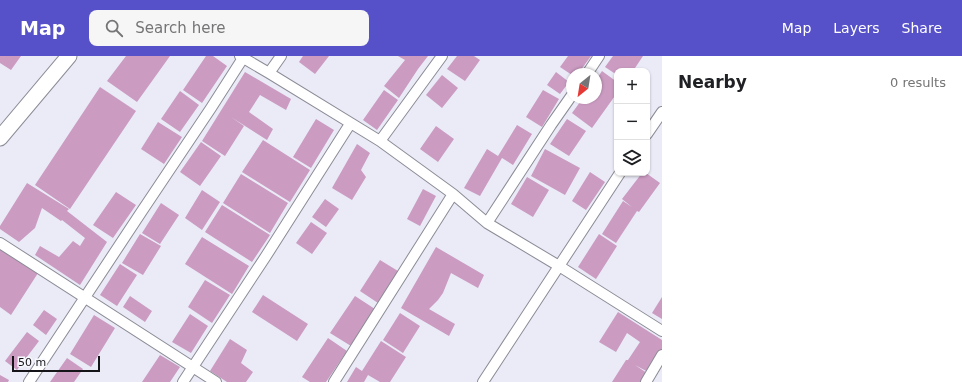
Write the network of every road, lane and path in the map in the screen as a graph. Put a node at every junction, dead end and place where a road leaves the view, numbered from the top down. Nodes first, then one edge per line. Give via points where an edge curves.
1 (69, 56) edge
2 (281, 56) edge
3 (442, 56) edge
4 (599, 56) edge
5 (242, 57) edge
6 (591, 68) edge
7 (270, 73) junction
8 (566, 104) edge
9 (662, 112) edge
10 (350, 124) junction
11 (650, 130) edge
12 (0, 138) edge
13 (380, 141) junction
14 (618, 176) edge
15 (453, 194) junction
16 (487, 223) junction
17 (0, 243) edge
18 (559, 266) junction
19 (85, 297) junction
20 (662, 332) edge
21 (662, 355) edge
22 (192, 368) junction
23 (29, 382) edge
24 (183, 382) edge
25 (216, 382) edge
26 (334, 382) edge
27 (483, 382) edge
28 (646, 382) edge

1 - 12 main road
2 - 7 street
3 - 13 street
4 - 6 street
5 - 7 street
5 - 19 street
7 - 10 street
8 - 16 street
9 - 11 street
10 - 13 street
10 - 22 street
13 - 15 street
14 - 18 street
15 - 16 street
15 - 26 street
16 - 18 street
17 - 19 street
18 - 20 street
18 - 27 street
19 - 22 street
19 - 23 street
21 - 28 street
22 - 24 street
22 - 25 street

